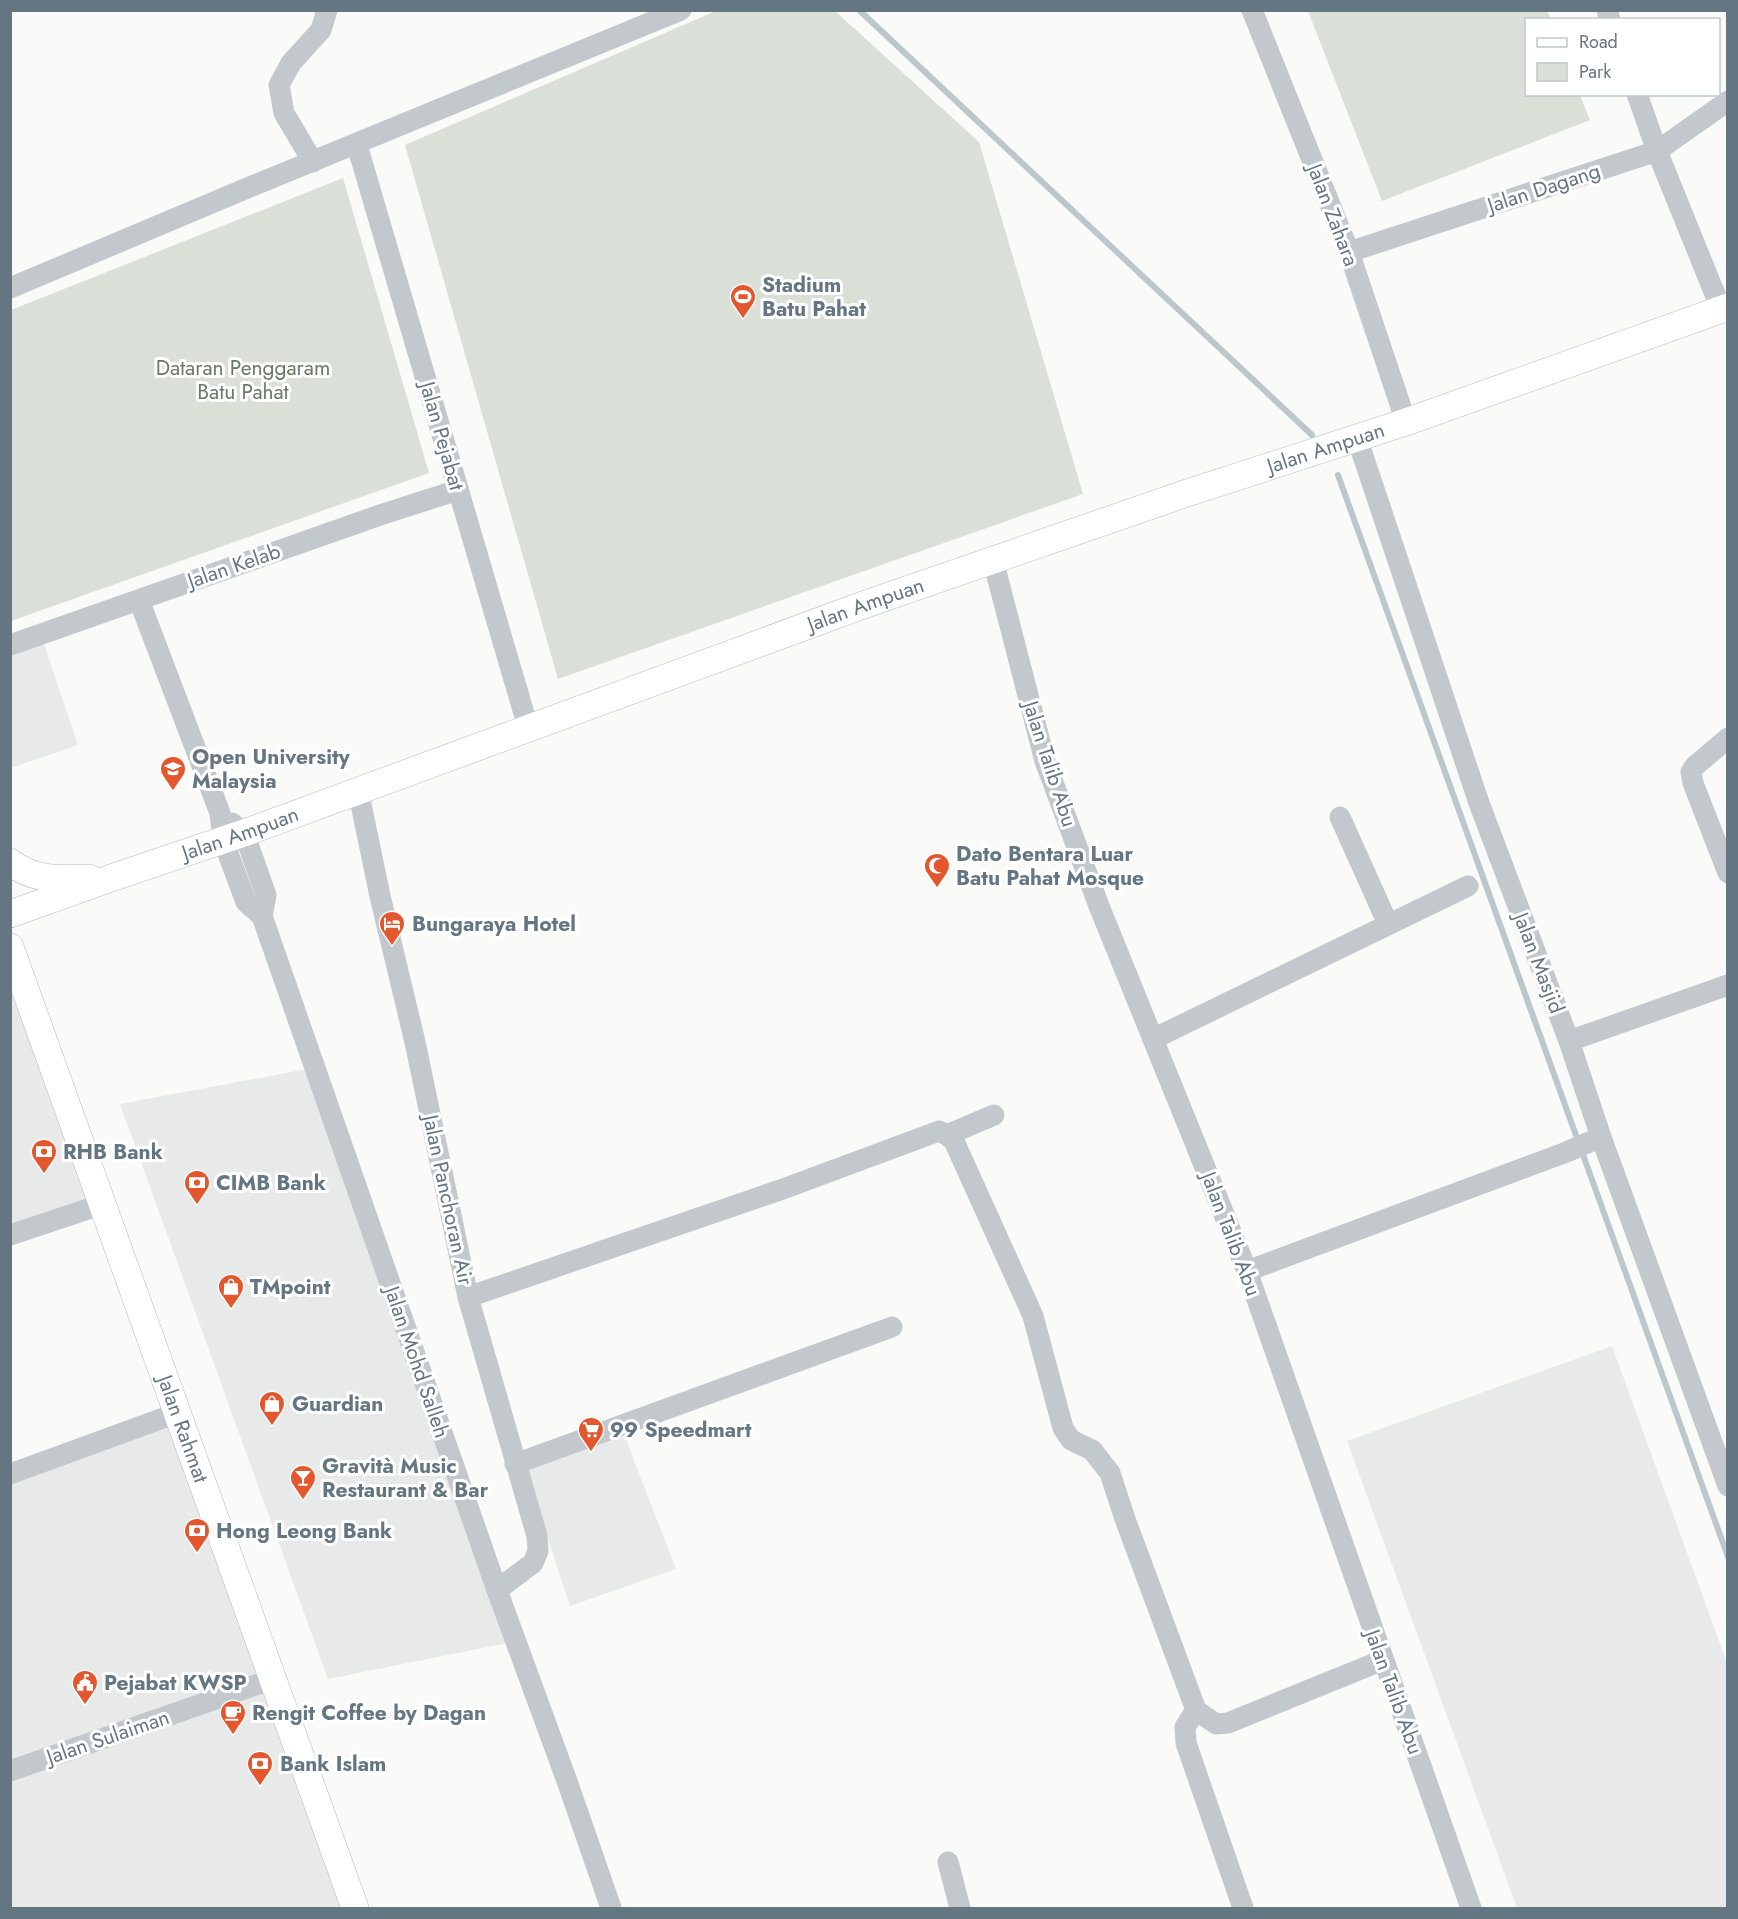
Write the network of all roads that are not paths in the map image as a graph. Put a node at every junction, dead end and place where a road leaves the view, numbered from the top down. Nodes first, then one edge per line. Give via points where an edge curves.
1 (327, 10) edge
2 (681, 10) edge
3 (1252, 10) edge
4 (1638, 96) edge
5 (1728, 101) edge
6 (357, 145) junction
7 (1657, 151) junction
8 (313, 162) junction
9 (1349, 252) junction
10 (10, 288) edge
11 (1724, 308) edge
12 (1406, 422) junction
13 (1357, 438) junction
14 (458, 490) junction
15 (993, 560) junction
16 (139, 600) junction
17 (10, 645) edge
18 (528, 727) junction
19 (1728, 738) edge
20 (358, 790) junction
21 (1340, 817) dead end
22 (234, 836) junction
23 (10, 862) edge
24 (1728, 873) edge
25 (111, 878) junction
26 (1468, 886) dead end
27 (10, 914) edge
28 (1388, 924) junction
29 (10, 947) edge
30 (1728, 985) edge
31 (1153, 1039) junction
32 (1569, 1041) junction
33 (993, 1115) dead end
34 (947, 1135) junction
35 (1593, 1140) junction
36 (102, 1204) junction
37 (10, 1234) edge
38 (1247, 1271) junction
39 (468, 1297) junction
40 (892, 1327) dead end
41 (177, 1413) junction
42 (515, 1464) junction
43 (1725, 1473) edge
44 (10, 1474) edge
45 (497, 1590) junction
46 (1383, 1660) junction
47 (273, 1679) junction
48 (1196, 1710) junction
49 (10, 1771) edge
50 (948, 1862) dead end
51 (355, 1908) edge
52 (611, 1908) edge
53 (960, 1908) edge
54 (1243, 1908) edge
55 (1471, 1908) edge

1 - 8 street via 321,30 291,63 279,85 284,112
2 - 6 street
3 - 9 street, Jalan Zahara
4 - 7 street
5 - 7 street, Jalan Dagang
6 - 8 street
6 - 14 street, Jalan Pejabat
7 - 9 street, Jalan Dagang
7 - 11 street
8 - 10 street
9 - 12 street, Jalan Zahara
11 - 12 main road, Jalan Ampuan
12 - 13 main road, Jalan Ampuan
13 - 15 main road, Jalan Ampuan
13 - 32 street, Jalan Masjid via 1479,803
14 - 16 street, Jalan Kelab
14 - 18 street, Jalan Pejabat
15 - 18 main road, Jalan Ampuan
15 - 31 street, Jalan Talib Abu via 1045,761
16 - 17 street, Jalan Kelab
16 - 22 street via 220,813
18 - 20 main road, Jalan Ampuan
19 - 24 street via 1691,772
20 - 22 main road, Jalan Ampuan
20 - 39 street, Jalan Panchoran Air
21 - 28 street
22 - 25 main road, Jalan Ampuan
22 - 45 street, Jalan Mohd Salleh via 266,895 262,916
23 - 25 main road via 41,878
25 - 27 main road, Jalan Ampuan
26 - 28 street
28 - 31 street
29 - 36 main road, Jalan Rahmat
30 - 32 street
31 - 38 street, Jalan Talib Abu
32 - 35 street, Jalan Masjid
33 - 34 street
34 - 39 street via 939,1131
34 - 48 street via 967,1167 1034,1316 1063,1428 1071,1440 1092,1450 1110,1473
35 - 38 street
35 - 43 street, Jalan Masjid
36 - 37 street
36 - 41 main road, Jalan Rahmat
38 - 46 street, Jalan Talib Abu
39 - 42 street, Jalan Panchoran Air
40 - 42 street
41 - 44 street
41 - 47 main road, Jalan Rahmat
42 - 45 street, Jalan Panchoran Air via 538,1551 533,1563
45 - 52 street, Jalan Mohd Salleh
46 - 48 street via 1228,1724 1216,1724
46 - 55 street, Jalan Talib Abu
47 - 49 street, Jalan Sulaiman
47 - 51 main road, Jalan Rahmat
48 - 54 street via 1185,1727 1186,1743
50 - 53 street

